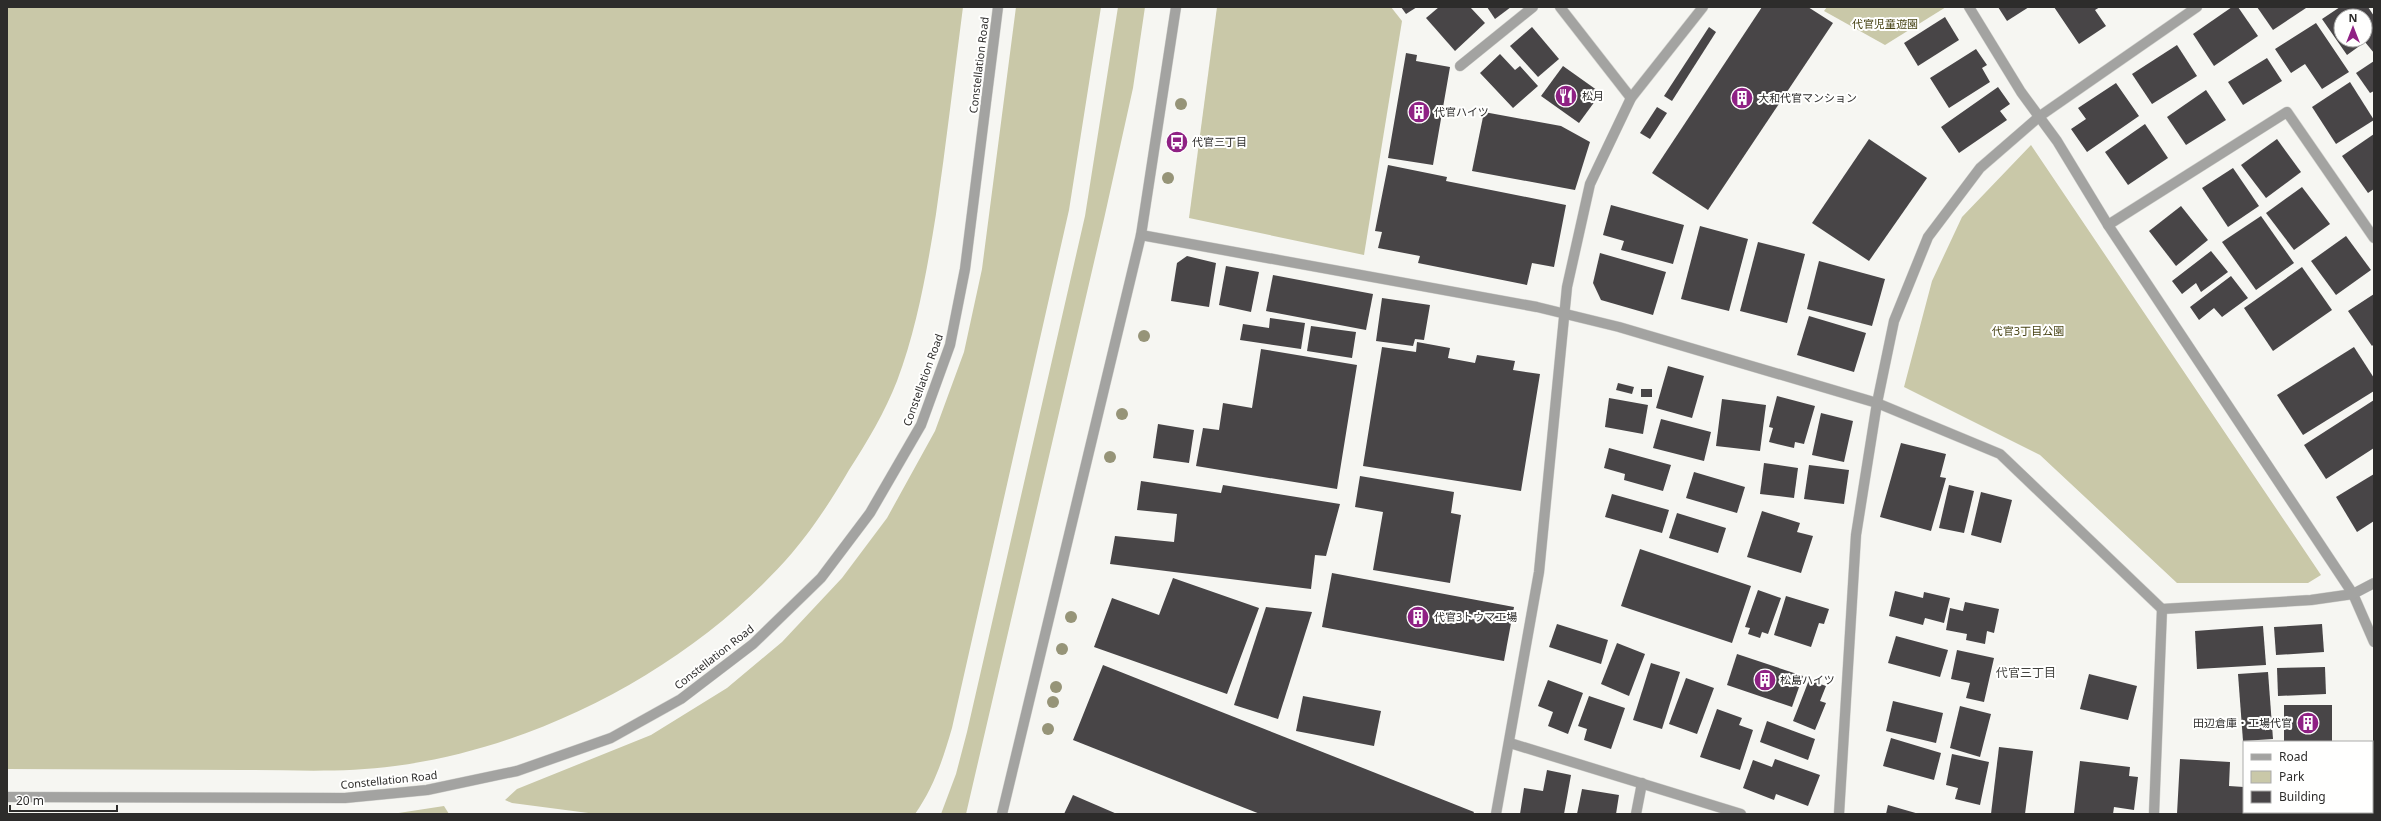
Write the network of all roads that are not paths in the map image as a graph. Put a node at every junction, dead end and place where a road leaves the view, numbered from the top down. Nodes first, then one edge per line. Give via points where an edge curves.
1 (998, 7) edge
2 (1176, 7) edge
3 (1533, 7) edge
4 (1560, 7) edge
5 (1703, 7) edge
6 (1969, 7) edge
7 (2197, 7) edge
8 (1460, 66) dead end
9 (1631, 98) junction
10 (2040, 116) junction
11 (2108, 225) junction
12 (1141, 235) junction
13 (2374, 238) edge
14 (1565, 314) junction
15 (1877, 403) junction
16 (2374, 583) edge
17 (2353, 594) junction
18 (2162, 609) junction
19 (2374, 642) edge
20 (1510, 743) junction
21 (1642, 784) junction
22 (7, 797) edge
23 (1002, 814) edge
24 (1496, 814) edge
25 (1636, 814) edge
26 (1741, 814) edge
27 (1839, 814) edge
28 (2154, 814) edge

1 - 22 street, Constellation Road via 965,269 950,345 921,425 870,513 821,578 753,644 681,699 611,738 517,771 427,790 345,798
2 - 12 street
3 - 8 street
4 - 9 street
5 - 9 street
6 - 10 street via 2021,92
7 - 10 street
9 - 14 street via 1590,184 1567,287
10 - 11 street
10 - 15 street via 1980,168 1928,237 1894,321
11 - 13 street via 2287,112
11 - 17 street
12 - 14 street
12 - 23 street
14 - 15 street via 1619,327
14 - 20 street via 1540,572
15 - 18 street via 2000,454
15 - 27 street via 1856,535
16 - 17 street
17 - 18 street via 2311,600
17 - 19 street
18 - 28 street
20 - 21 street
20 - 24 street
21 - 25 street
21 - 26 street

